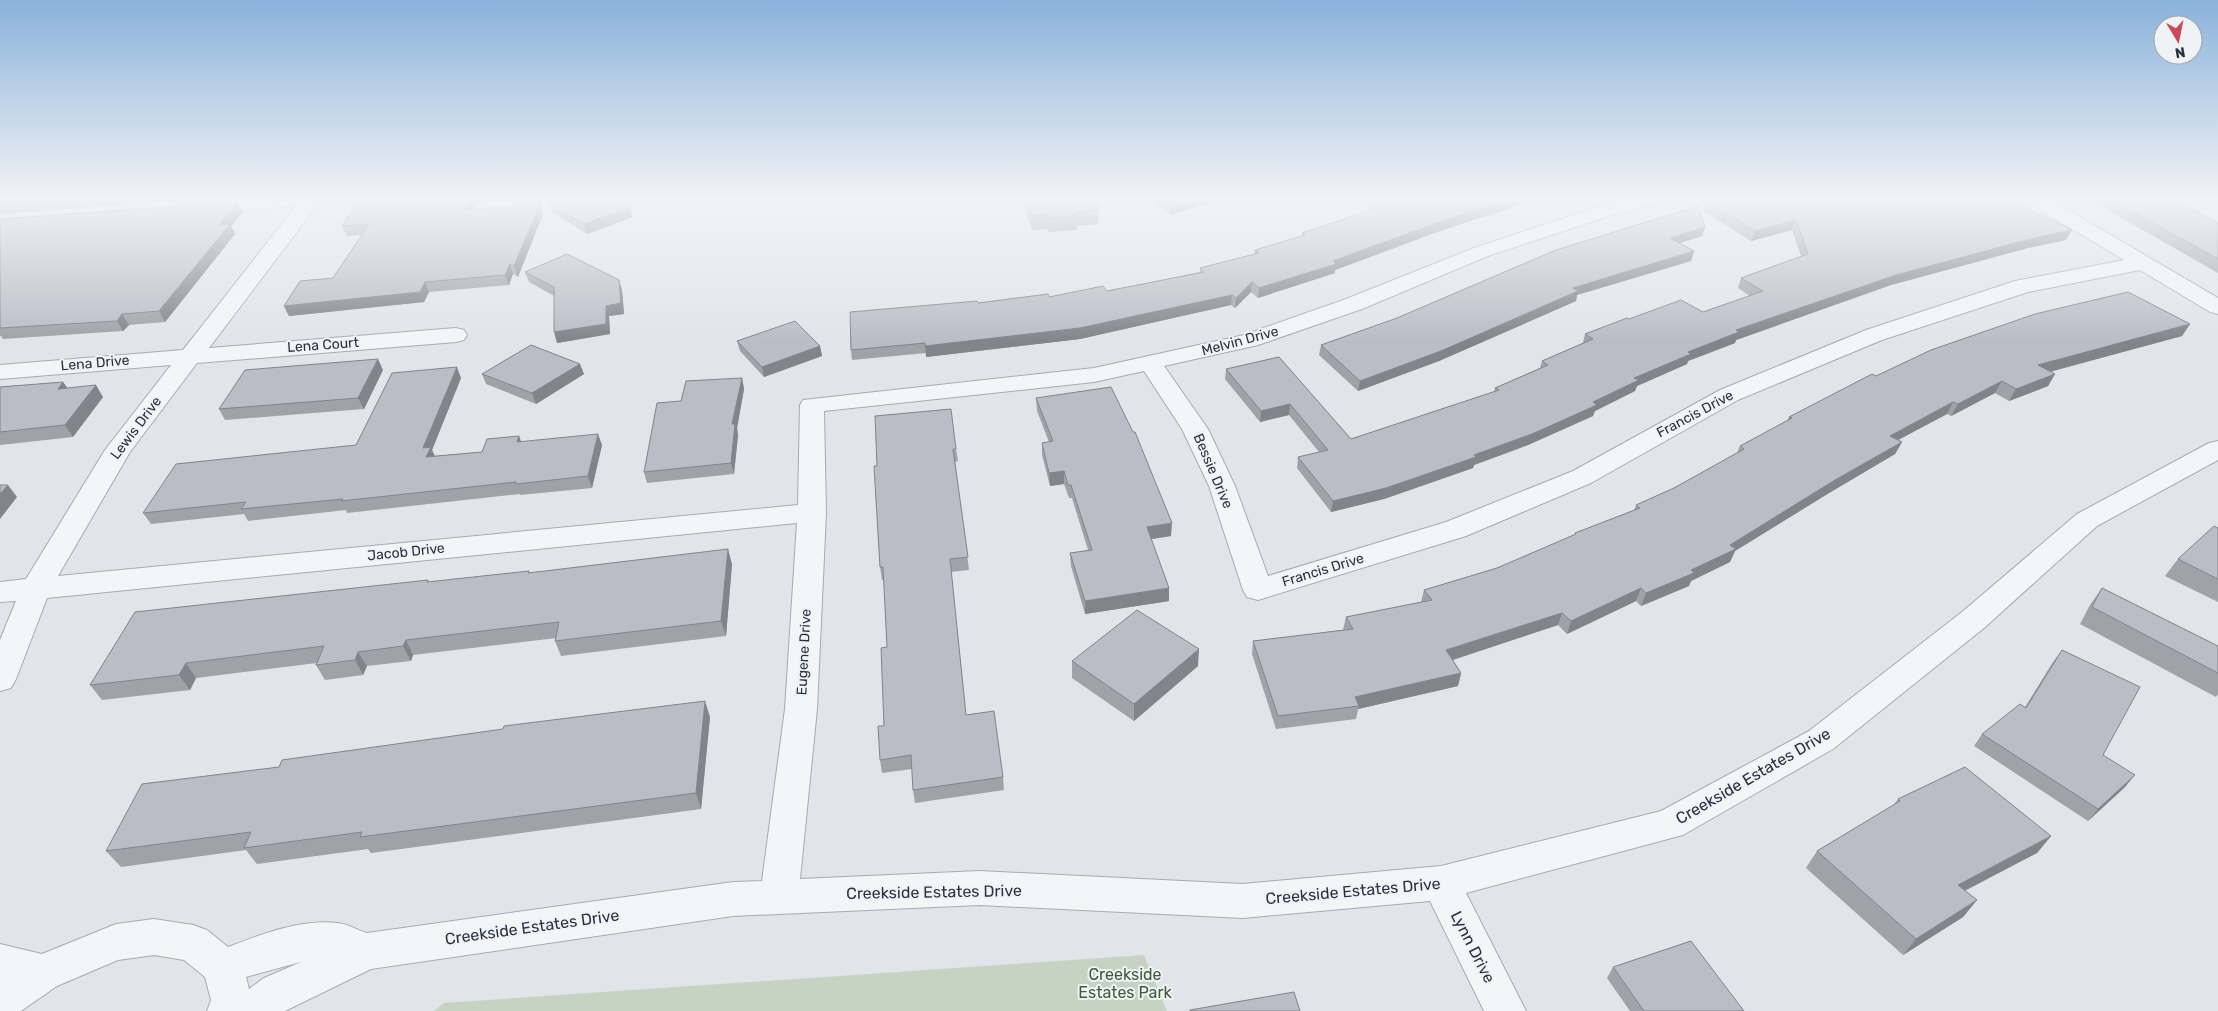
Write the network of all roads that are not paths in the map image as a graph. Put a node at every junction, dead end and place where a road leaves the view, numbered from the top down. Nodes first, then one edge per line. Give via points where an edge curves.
1 (274, 247) edge
2 (1496, 247) edge
3 (2116, 247) edge
4 (2141, 262) junction
5 (2218, 307) edge
6 (456, 335) dead end
7 (191, 355) junction
8 (1150, 363) junction
9 (0, 372) edge
10 (812, 406) joint
11 (2218, 449) edge
12 (812, 512) junction
13 (36, 588) junction
14 (1258, 590) joint
15 (0, 592) edge
16 (0, 679) edge
17 (1441, 883) junction
18 (779, 896) junction
19 (367, 951) junction
20 (0, 963) edge
21 (223, 967) junction
22 (42, 973) junction
23 (0, 1002) edge
24 (228, 1011) edge
25 (251, 1011) edge
26 (1505, 1011) edge

1 - 7 street, Lewis Drive
2 - 8 street, Melvin Drive via 1354,304 1250,340
3 - 4 street
4 - 5 street
4 - 14 street, Francis Drive via 2023,286 1874,335 1729,395 1573,481 1456,529
6 - 7 street, Lena Court
7 - 9 street, Lena Drive
7 - 13 street, Lewis Drive via 118,450
8 - 10 street, Melvin Drive via 1094,375
8 - 14 street, Bessie Drive via 1196,429 1222,486
10 - 12 street, Eugene Drive
11 - 17 street, Creekside Estates Drive via 2087,520 1973,620 1821,740 1670,824
12 - 13 street, Jacob Drive
12 - 18 street, Eugene Drive via 801,709
13 - 15 street, Jacob Drive
13 - 16 street, Lewis Drive
17 - 18 street, Creekside Estates Drive via 1243,901 980,888
17 - 26 street, Lynn Drive
18 - 19 street, Creekside Estates Drive via 733,899
19 - 21 street, Creekside Estates Drive via 338,941 312,943 275,948
19 - 25 street, Creekside Estates Drive via 278,992
20 - 22 street
21 - 22 street via 193,943 154,937 116,942
21 - 24 street via 231,1000
22 - 23 street

